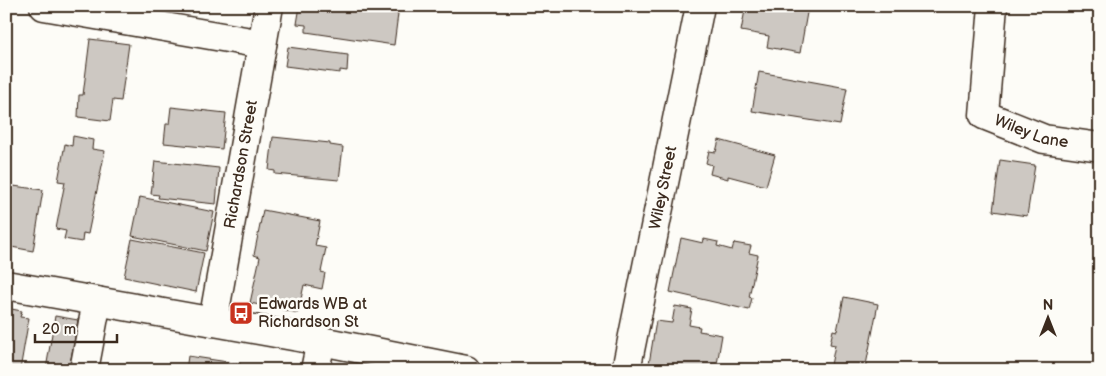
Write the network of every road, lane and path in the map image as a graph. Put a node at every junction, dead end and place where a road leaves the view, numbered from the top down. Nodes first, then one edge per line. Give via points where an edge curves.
1 (44, 6) edge
2 (268, 6) edge
3 (700, 6) edge
4 (993, 6) edge
5 (262, 44) junction
6 (1100, 147) edge
7 (6, 285) edge
8 (98, 301) junction
9 (213, 322) junction
10 (320, 341) junction
11 (469, 369) edge
12 (84, 370) edge
13 (315, 370) edge
14 (626, 370) edge

1 - 5 street
2 - 5 street, Richardson Street
3 - 14 street, Wiley Street
4 - 6 street, Wiley Lane via 984,115 1044,140
5 - 9 street, Richardson Street
7 - 8 street
8 - 9 street
8 - 12 street
9 - 10 street
10 - 11 street
10 - 13 street

